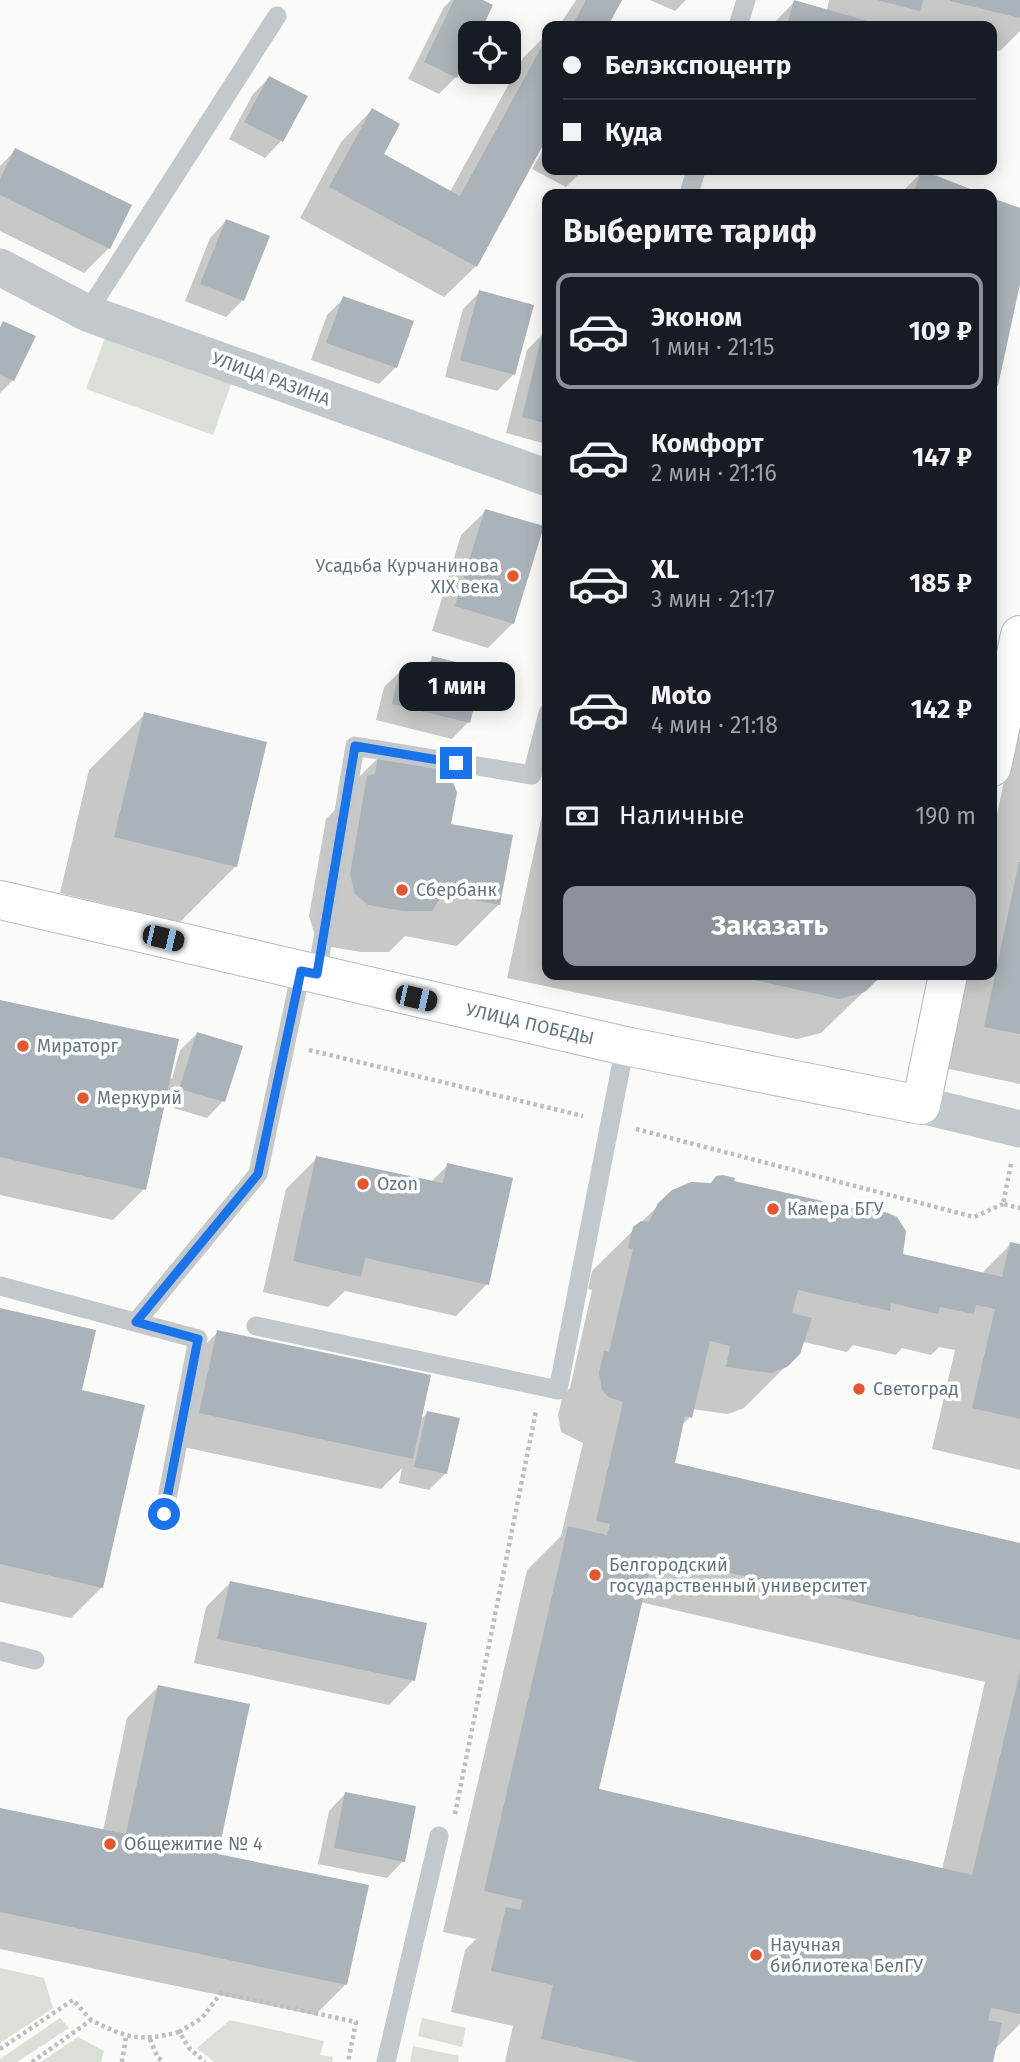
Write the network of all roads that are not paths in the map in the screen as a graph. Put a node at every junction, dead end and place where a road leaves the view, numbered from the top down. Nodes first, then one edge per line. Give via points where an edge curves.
1 (746, 0) edge
2 (277, 16) dead end
3 (740, 21) edge
4 (0, 267) edge
5 (87, 313) junction
6 (542, 476) edge
7 (1020, 635) edge
8 (542, 736) edge
9 (997, 743) edge
10 (0, 900) edge
11 (309, 973) junction
12 (947, 980) edge
13 (625, 1046) junction
14 (921, 1105) junction
15 (1019, 1129) edge
16 (0, 1286) edge
17 (136, 1322) junction
18 (256, 1326) dead end
19 (164, 1514) dead end
20 (0, 1651) edge
21 (35, 1660) dead end
22 (439, 1836) dead end
23 (386, 2062) edge

1 - 3 lane
2 - 5 lane
4 - 5 street, УЛИЦА РАЗИНА
5 - 6 street, УЛИЦА РАЗИНА
7 - 9 street
8 - 11 lane via 532,775 355,746
10 - 11 street, УЛИЦА ПОБЕДЫ
11 - 13 street, УЛИЦА ПОБЕДЫ
11 - 17 lane via 258,1174
12 - 14 street
13 - 14 street, УЛИЦА ПОБЕДЫ
13 - 18 lane via 558,1390
14 - 15 street, УЛИЦА ПОБЕДЫ
16 - 17 lane
17 - 19 lane via 198,1339
20 - 21 lane
22 - 23 lane

